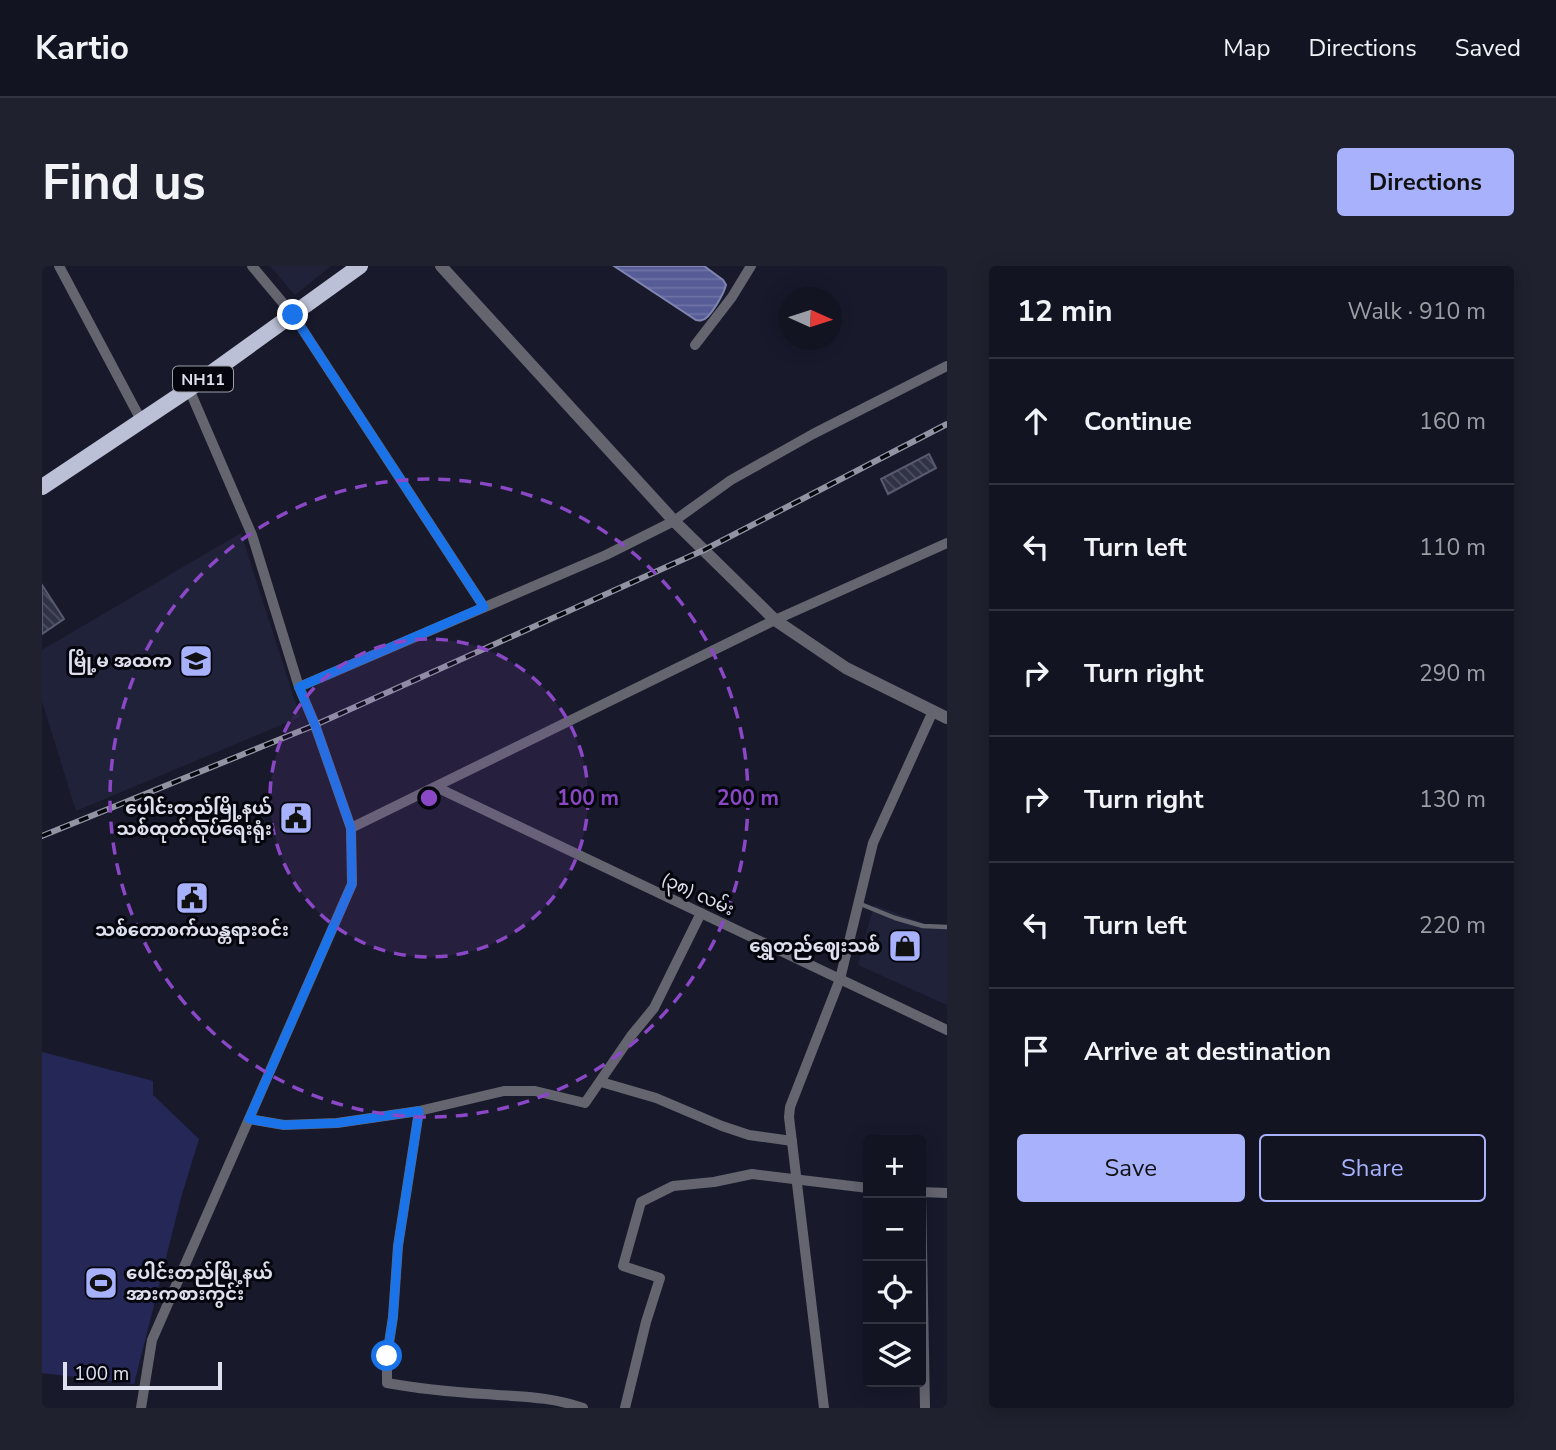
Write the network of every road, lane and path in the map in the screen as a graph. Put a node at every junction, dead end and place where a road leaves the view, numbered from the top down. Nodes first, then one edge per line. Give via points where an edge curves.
1 (59, 266) edge
2 (251, 266) edge
3 (360, 266) edge
4 (441, 266) edge
5 (751, 266) edge
6 (293, 315) junction
7 (695, 345) dead end
8 (947, 366) edge
9 (189, 389) junction
10 (141, 421) junction
11 (42, 487) edge
12 (674, 520) junction
13 (947, 544) edge
14 (484, 607) junction
15 (775, 620) junction
16 (299, 687) junction
17 (933, 711) junction
18 (947, 718) edge
19 (436, 787) junction
20 (351, 828) junction
21 (858, 903) junction
22 (701, 913) junction
23 (947, 927) edge
24 (840, 979) junction
25 (947, 1030) edge
26 (601, 1082) junction
27 (419, 1111) junction
28 (249, 1119) junction
29 (792, 1141) junction
30 (797, 1180) junction
31 (863, 1187) edge
32 (926, 1192) edge
33 (947, 1193) edge
34 (921, 1198) edge
35 (141, 1408) edge
36 (583, 1408) edge
37 (625, 1408) edge
38 (824, 1408) edge
39 (925, 1408) edge

1 - 10 street
2 - 6 street
3 - 6 highway, NH11
4 - 12 street
5 - 7 street
6 - 9 highway, NH11
6 - 14 street
8 - 12 street via 731,480
9 - 10 highway, NH11
9 - 16 street via 252,535
10 - 11 highway, NH11
12 - 14 street via 606,555
12 - 15 street
13 - 15 street
14 - 16 street
15 - 17 street via 846,668
15 - 19 street
16 - 20 street
17 - 18 street
17 - 21 street via 873,843
19 - 20 street
19 - 22 street, (၃၈) လမ်း
20 - 28 street via 352,884
21 - 23 lane via 923,926
21 - 24 street
22 - 24 street, (၃၈) လမ်း
22 - 26 street via 654,1008
24 - 25 street, (၃၈) လမ်း
24 - 29 street via 790,1107
26 - 27 street via 585,1103 535,1091 504,1091
26 - 29 street via 749,1135
27 - 28 street via 337,1123 284,1125
27 - 36 street via 398,1246 387,1383 534,1396
28 - 35 street via 152,1340
29 - 30 street
30 - 31 street
30 - 37 street via 752,1174 673,1186 641,1202 623,1266 660,1278
30 - 38 street
32 - 33 street
34 - 39 street

